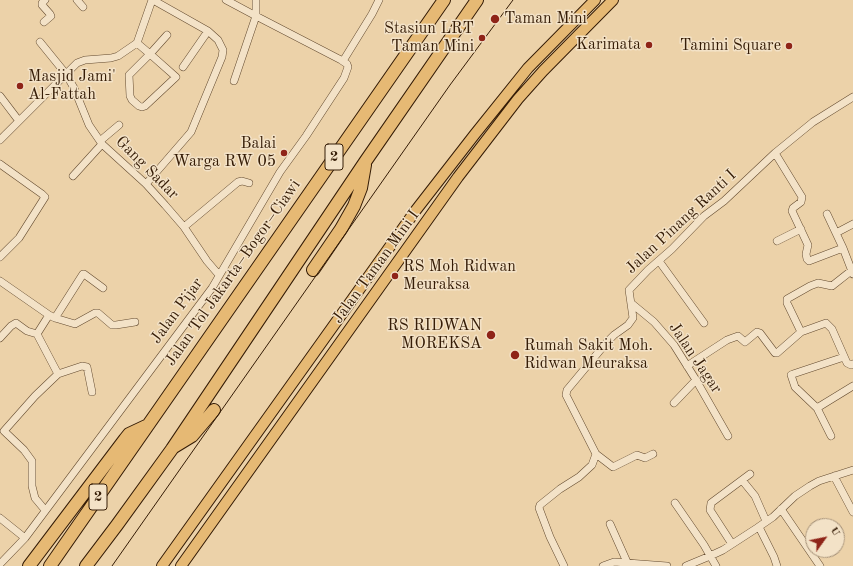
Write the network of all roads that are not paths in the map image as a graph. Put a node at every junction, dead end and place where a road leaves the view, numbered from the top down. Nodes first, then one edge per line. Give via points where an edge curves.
1 (45, 0) edge
2 (77, 0) edge
3 (152, 0) edge
4 (226, 0) edge
5 (256, 0) edge
6 (379, 0) edge
7 (444, 0) edge
8 (477, 0) edge
9 (595, 0) edge
10 (613, 0) edge
11 (83, 7) dead end
12 (256, 16) junction
13 (44, 22) dead end
14 (208, 31) junction
15 (167, 35) dead end
16 (40, 42) dead end
17 (137, 43) junction
18 (150, 54) junction
19 (343, 61) junction
20 (183, 67) dead end
21 (66, 74) junction
22 (234, 81) dead end
23 (0, 96) edge
24 (853, 97) edge
25 (19, 121) junction
26 (119, 125) dead end
27 (0, 140) edge
28 (101, 143) junction
29 (775, 153) junction
30 (365, 162) junction
31 (0, 164) edge
32 (73, 176) dead end
33 (249, 183) dead end
34 (146, 184) junction
35 (827, 214) dead end
36 (853, 224) edge
37 (184, 227) junction
38 (801, 229) junction
39 (836, 233) junction
40 (777, 241) dead end
41 (843, 248) junction
42 (0, 257) edge
43 (659, 261) junction
44 (313, 270) dead end
45 (852, 273) edge
46 (219, 276) junction
47 (0, 282) edge
48 (103, 288) dead end
49 (631, 303) junction
50 (52, 316) junction
51 (135, 322) dead end
52 (704, 322) dead end
53 (801, 332) junction
54 (37, 334) junction
55 (0, 338) edge
56 (844, 357) junction
57 (853, 364) edge
58 (687, 366) junction
59 (58, 374) junction
60 (696, 380) junction
61 (853, 386) edge
62 (92, 392) dead end
63 (674, 403) dead end
64 (816, 408) junction
65 (214, 410) dead end
66 (146, 426) junction
67 (2, 434) edge
68 (728, 436) dead end
69 (831, 436) dead end
70 (172, 449) junction
71 (596, 454) junction
72 (653, 454) dead end
73 (853, 470) edge
74 (750, 474) dead end
75 (834, 476) junction
76 (742, 480) junction
77 (675, 503) dead end
78 (781, 509) junction
79 (45, 510) junction
80 (853, 512) edge
81 (0, 518) edge
82 (766, 522) junction
83 (610, 524) dead end
84 (759, 527) junction
85 (25, 538) junction
86 (732, 544) junction
87 (710, 556) junction
88 (631, 563) edge
89 (0, 564) edge
90 (606, 565) edge
91 (30, 566) edge
92 (50, 566) edge
93 (86, 566) edge
94 (162, 566) edge
95 (181, 566) edge
96 (564, 566) edge
97 (667, 566) edge
98 (686, 566) edge
99 (716, 566) edge
100 (777, 566) edge
101 (820, 566) edge

1 - 13 street via 42,5 51,16
2 - 11 street
3 - 14 street
3 - 17 street
4 - 12 street
5 - 12 street
6 - 19 street
7 - 66 highway, Jalan Tol Jakarta–Bogor–Ciawi / 2
8 - 30 highway, 2
9 - 94 main road, Jalan Taman Mini I via 528,68 419,206
10 - 95 main road, Jalan Taman Mini I via 543,70 458,177
12 - 19 street
12 - 22 street
14 - 20 street
14 - 34 street via 218,40 222,57 191,132
15 - 18 street
16 - 21 street, Gang Sadar
17 - 18 street
17 - 21 street via 118,56 76,63
18 - 18 street via 129,75 130,96 142,107 176,77
19 - 46 street, Jalan Pijar via 348,67 344,78 280,172
21 - 25 street
21 - 28 street, Gang Sadar via 89,125
23 - 25 street
24 - 29 street, Jalan Pinang Ranti I via 813,122
25 - 27 street
26 - 28 street
28 - 32 street
28 - 34 street, Gang Sadar
29 - 38 street via 802,198 792,209
29 - 43 street, Jalan Pinang Ranti I via 724,201 704,216
30 - 44 highway via 361,188 354,206
30 - 70 highway, 2
31 - 42 street via 45,197 19,238
33 - 37 street via 238,182
34 - 37 street, Gang Sadar
35 - 39 street
36 - 39 street
37 - 46 street, Gang Sadar
38 - 40 street
38 - 41 street via 808,245 806,257 809,261
39 - 41 street
41 - 45 street
43 - 49 street, Jalan Pinang Ranti I via 629,290
43 - 52 street
45 - 53 street via 832,286 818,283 787,300
46 - 79 street, Jalan Pijar
47 - 50 street
48 - 50 street via 83,274
49 - 58 street, Jalan Jagar via 654,322 674,345
49 - 71 street, Jalan Pinang Ranti I via 632,318 628,325 607,342 567,390 566,395
50 - 51 street via 75,324 95,313 112,325
50 - 54 street
53 - 56 street via 826,323 832,329
53 - 58 street via 776,353 758,332 745,342 737,336
54 - 55 street via 16,323
54 - 59 street
56 - 57 street via 847,363
56 - 64 street via 791,375 795,387
58 - 60 street, Jalan Jagar
59 - 62 street via 82,366 87,367
59 - 67 street
60 - 63 street
60 - 68 street, Jalan Jagar
61 - 64 street
64 - 69 street
65 - 70 highway via 192,436
66 - 91 highway via 129,434
66 - 92 highway, Jalan Tol Jakarta–Bogor–Ciawi / 2
67 - 79 street via 24,450 32,461 32,486 36,498
70 - 93 highway, 2
71 - 72 street via 613,467 637,454 645,458
71 - 96 street via 592,465 540,505 539,510
73 - 75 street
74 - 76 street
75 - 78 street via 810,486
75 - 80 street
76 - 82 street via 755,496
76 - 86 street via 713,501 710,507
77 - 87 street
78 - 82 street
78 - 101 street
79 - 85 street, Jalan Pijar
81 - 85 street
82 - 84 street
83 - 88 street
84 - 86 street
84 - 100 street
85 - 89 street, Jalan Pijar
86 - 87 street
87 - 98 street
87 - 99 street
88 - 90 street via 614,562
88 - 97 street

